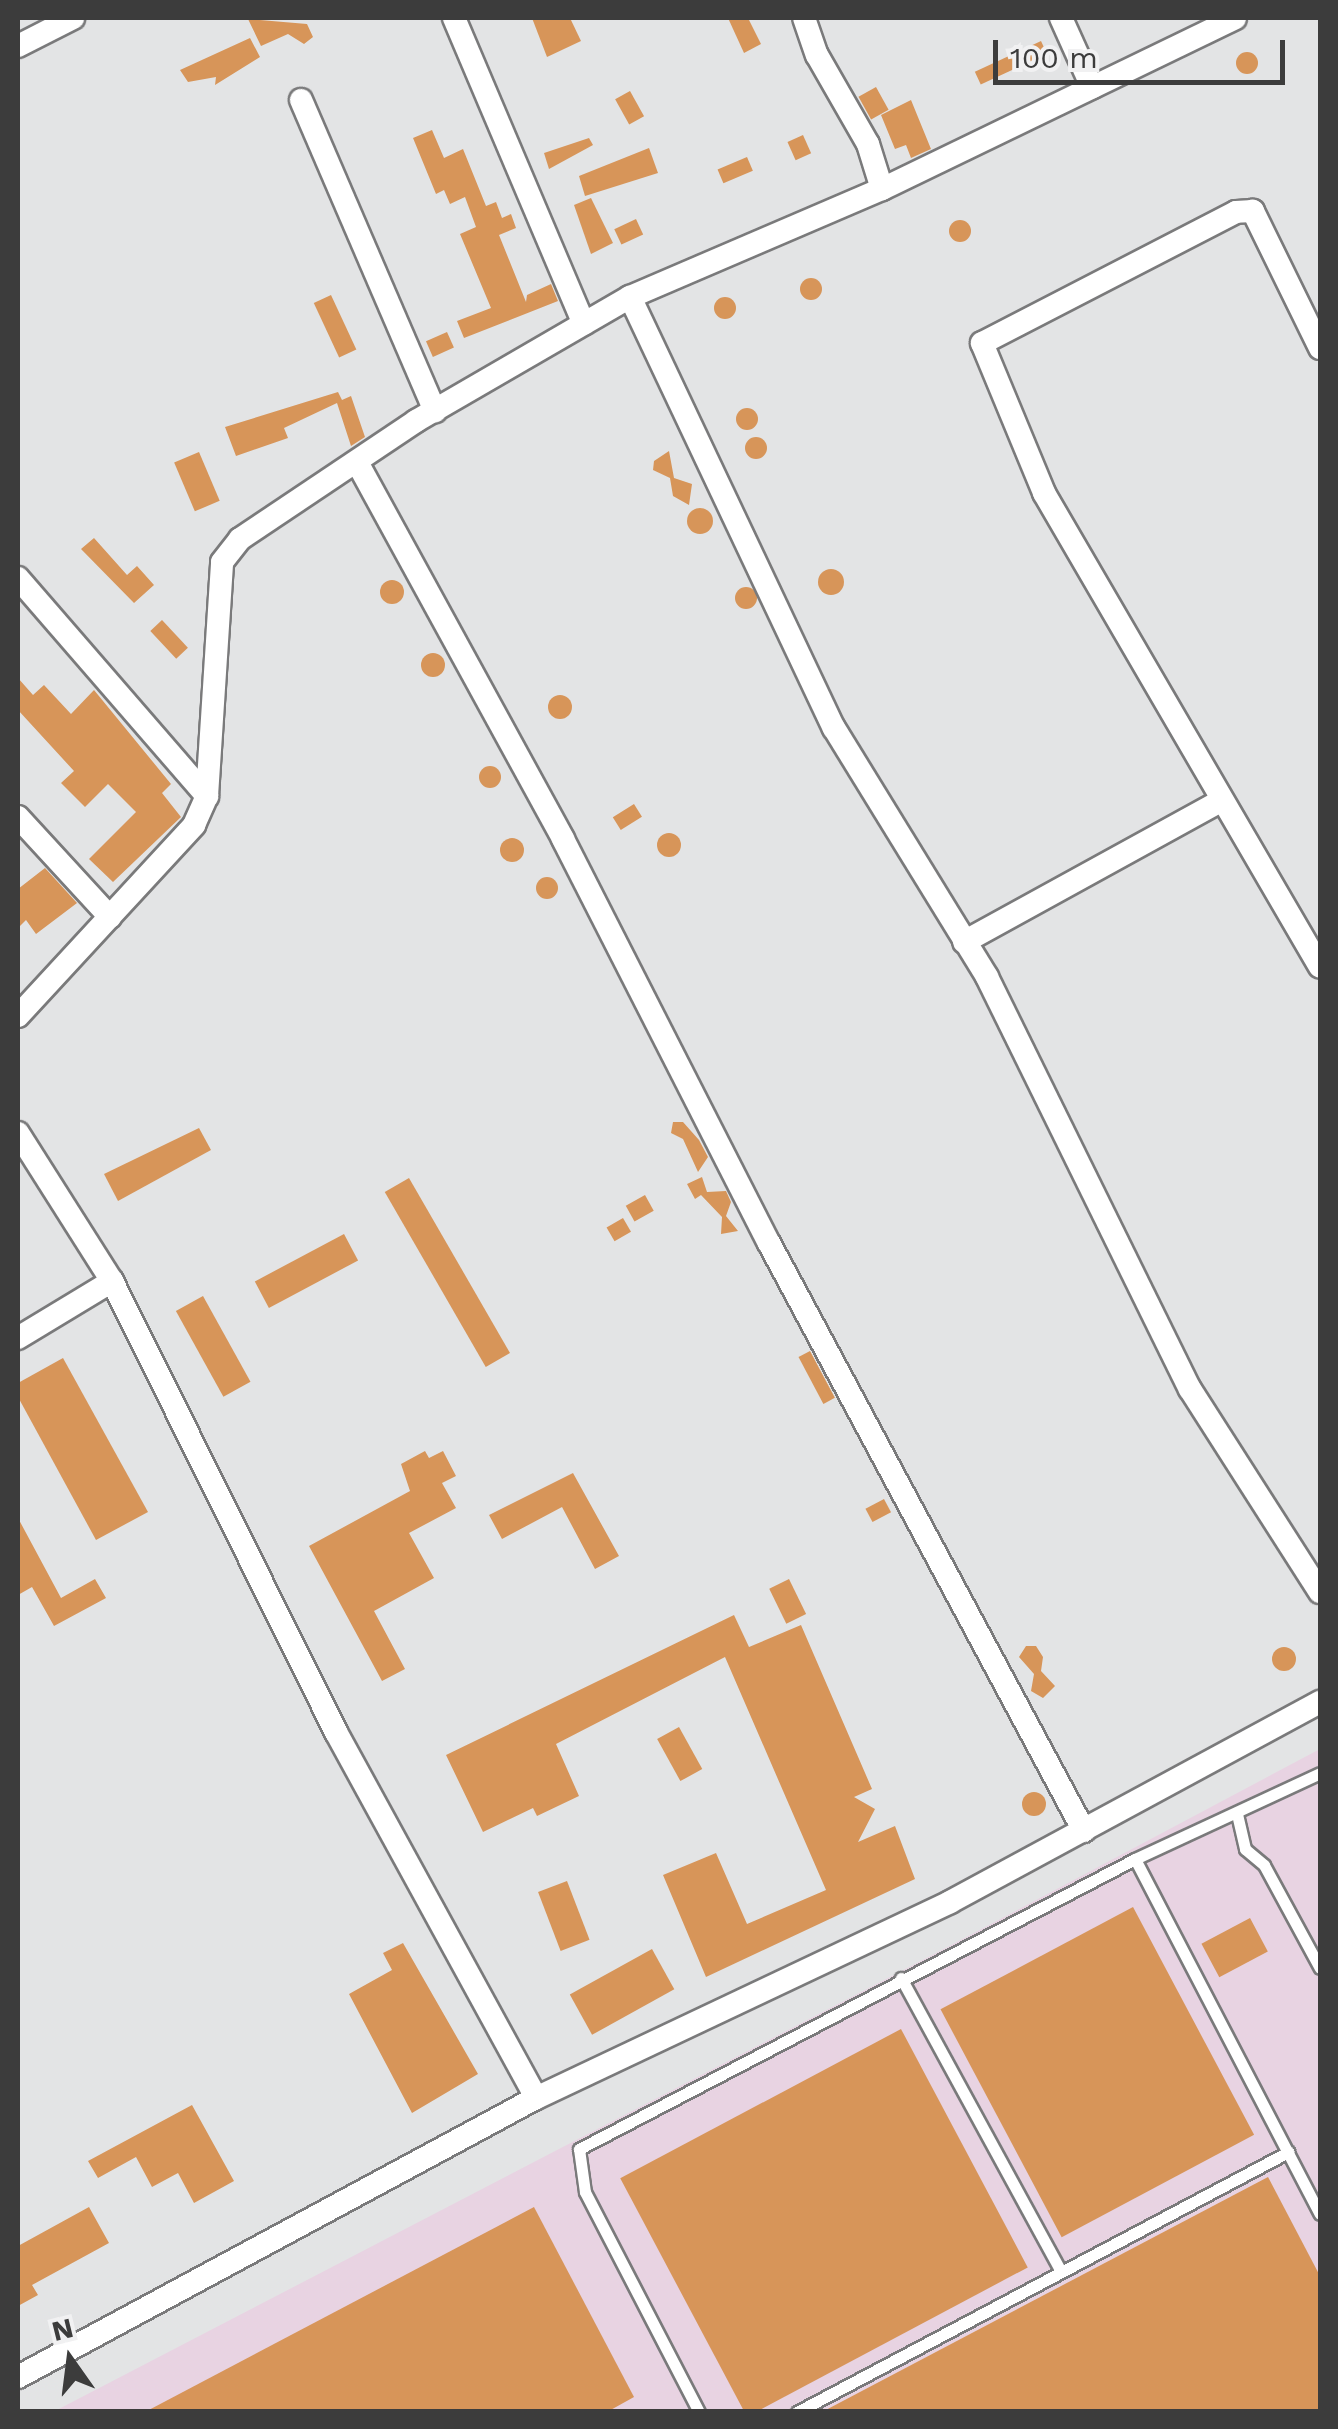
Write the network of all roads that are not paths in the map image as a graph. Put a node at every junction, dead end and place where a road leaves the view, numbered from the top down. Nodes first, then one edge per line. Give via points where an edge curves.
1 (73, 18) edge
2 (454, 18) edge
3 (804, 18) edge
4 (1060, 18) edge
5 (1235, 18) edge
6 (18, 46) edge
7 (1092, 87) junction
8 (300, 100) dead end
9 (882, 189) junction
10 (630, 297) junction
11 (584, 324) junction
12 (1320, 348) edge
13 (435, 411) junction
14 (358, 464) junction
15 (18, 578) edge
16 (206, 796) junction
17 (1221, 801) junction
18 (18, 816) edge
19 (110, 917) junction
20 (964, 942) junction
21 (1320, 967) edge
22 (18, 1016) edge
23 (18, 1133) edge
24 (112, 1281) junction
25 (18, 1338) edge
26 (1320, 1592) edge
27 (1320, 1702) edge
28 (1320, 1774) edge
29 (1237, 1814) junction
30 (1084, 1831) junction
31 (1135, 1859) junction
32 (1320, 1968) edge
33 (901, 1978) junction
34 (536, 2098) junction
35 (1288, 2152) junction
36 (1320, 2214) edge
37 (1060, 2270) junction
38 (18, 2376) edge
39 (699, 2412) edge
40 (797, 2412) edge

1 - 6 street
2 - 11 street
3 - 9 street via 868,144
4 - 7 street
5 - 7 street
7 - 9 street
8 - 13 street
9 - 10 street
10 - 11 street
10 - 20 street via 834,728
11 - 13 street
12 - 17 street via 1253,211 1236,212 982,343 1044,493
13 - 14 street
14 - 16 street via 240,539 222,562
14 - 30 street via 563,838 769,1243
15 - 16 street
16 - 19 street via 174,852
17 - 20 street
17 - 21 street
18 - 19 street
19 - 22 street
20 - 26 street via 1190,1389
23 - 24 street
24 - 25 street
24 - 34 street via 336,1732
27 - 30 street
28 - 29 lane
29 - 31 lane
29 - 32 lane via 1245,1848 1264,1865
30 - 34 street
31 - 33 lane
31 - 35 lane
33 - 37 lane
33 - 39 lane via 579,2149 585,2192
34 - 38 street
35 - 36 lane
35 - 37 lane
37 - 40 lane

